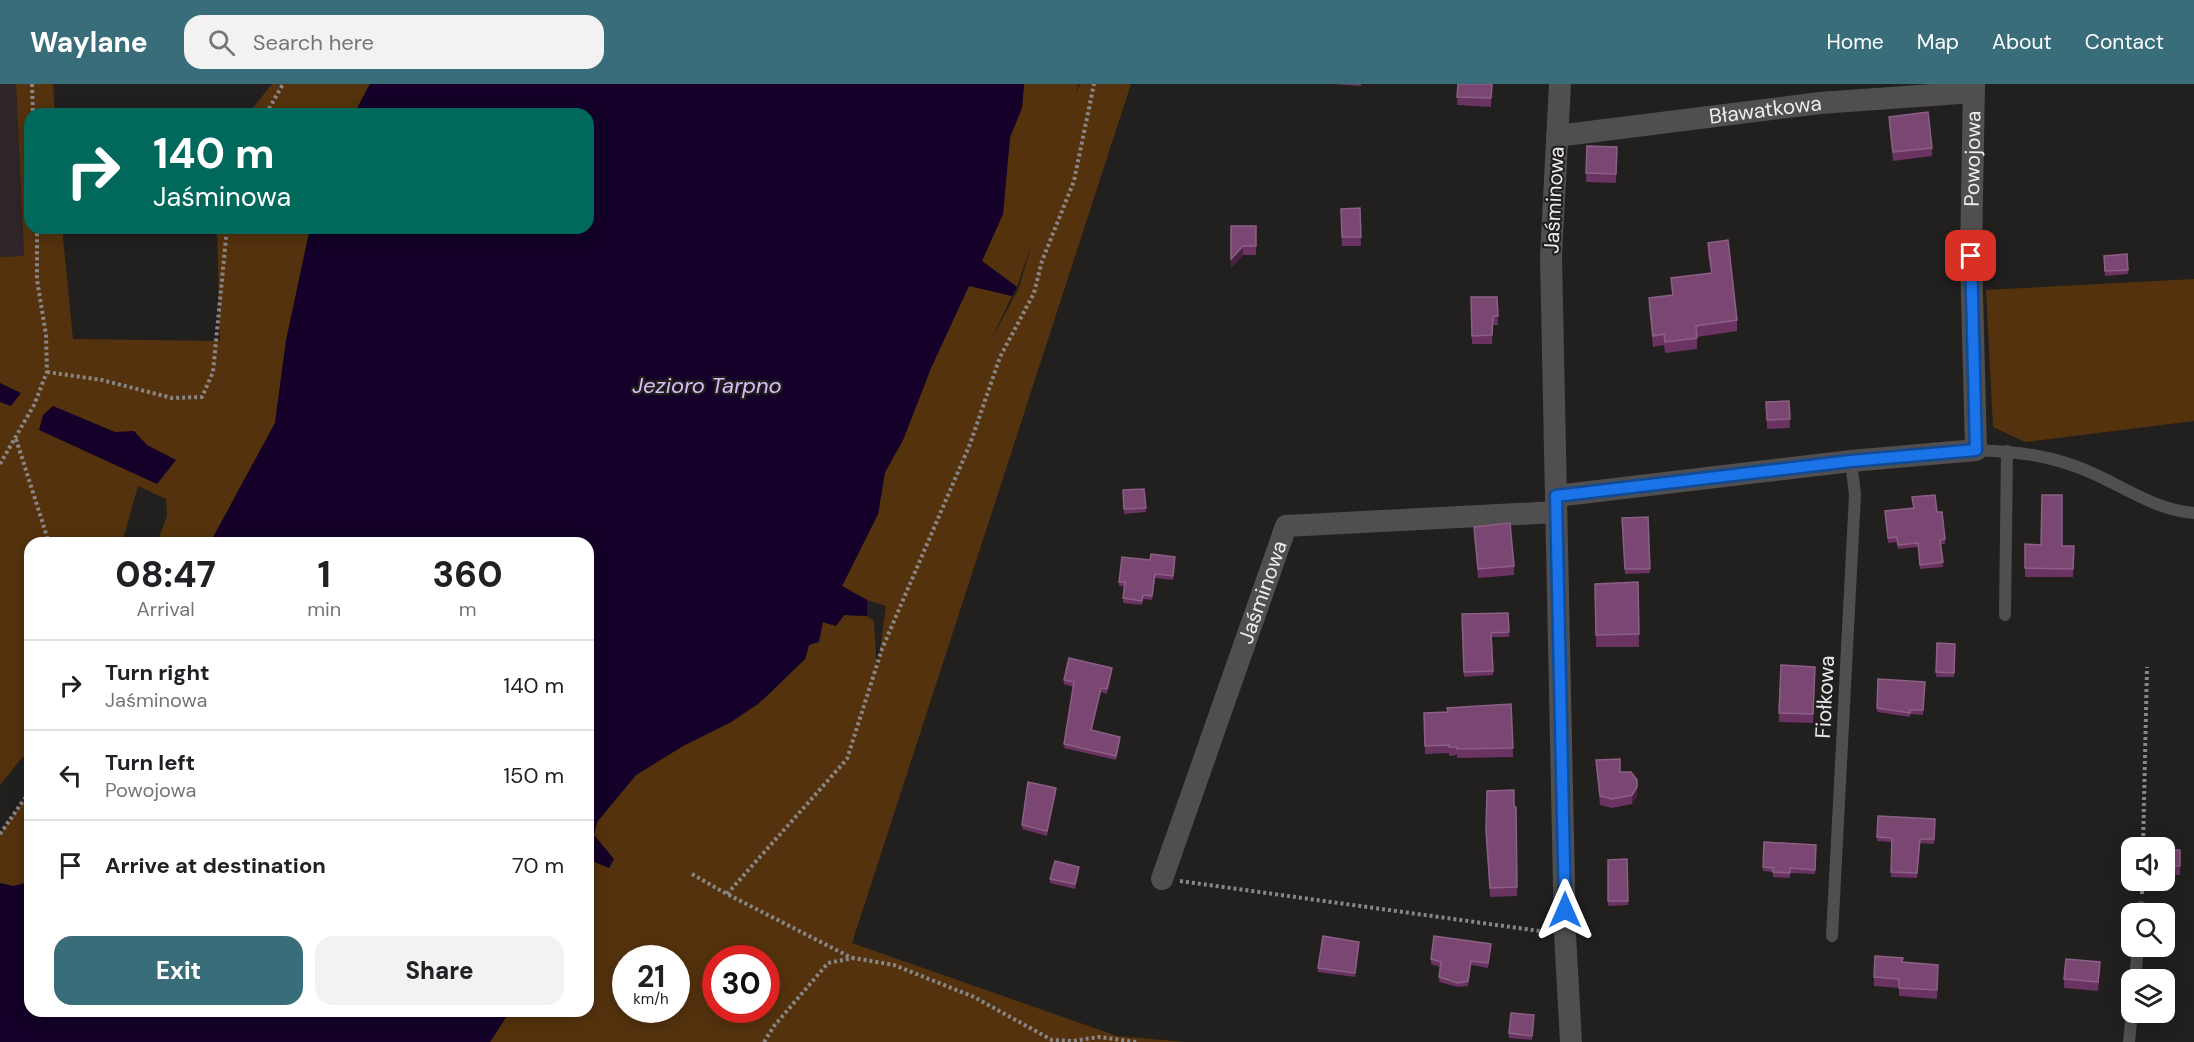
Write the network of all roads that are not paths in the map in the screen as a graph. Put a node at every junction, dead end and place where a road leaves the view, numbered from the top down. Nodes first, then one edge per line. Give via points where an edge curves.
1 (1560, 84) edge
2 (1974, 88) edge
3 (1557, 136) junction
4 (1976, 450) junction
5 (2007, 451) junction
6 (1851, 461) junction
7 (1556, 504) junction
8 (2194, 513) edge
9 (2005, 615) dead end
10 (1162, 879) road end
11 (1832, 936) dead end
12 (2131, 1023) edge
13 (1571, 1042) edge
14 (2129, 1042) edge

1 - 3 street, Jaśminowa
2 - 3 street, Bławatkowa
2 - 4 street, Powojowa via 1971,256
3 - 7 street, Jaśminowa via 1551,256
4 - 5 lane
4 - 6 street, Jaśminowa
5 - 8 lane via 2048,456 2174,512
5 - 9 lane
6 - 7 street, Jaśminowa
6 - 11 lane, Fiołkowa via 1855,495
7 - 10 street, Jaśminowa via 1286,526
7 - 13 street, Jaśminowa
12 - 14 lane

